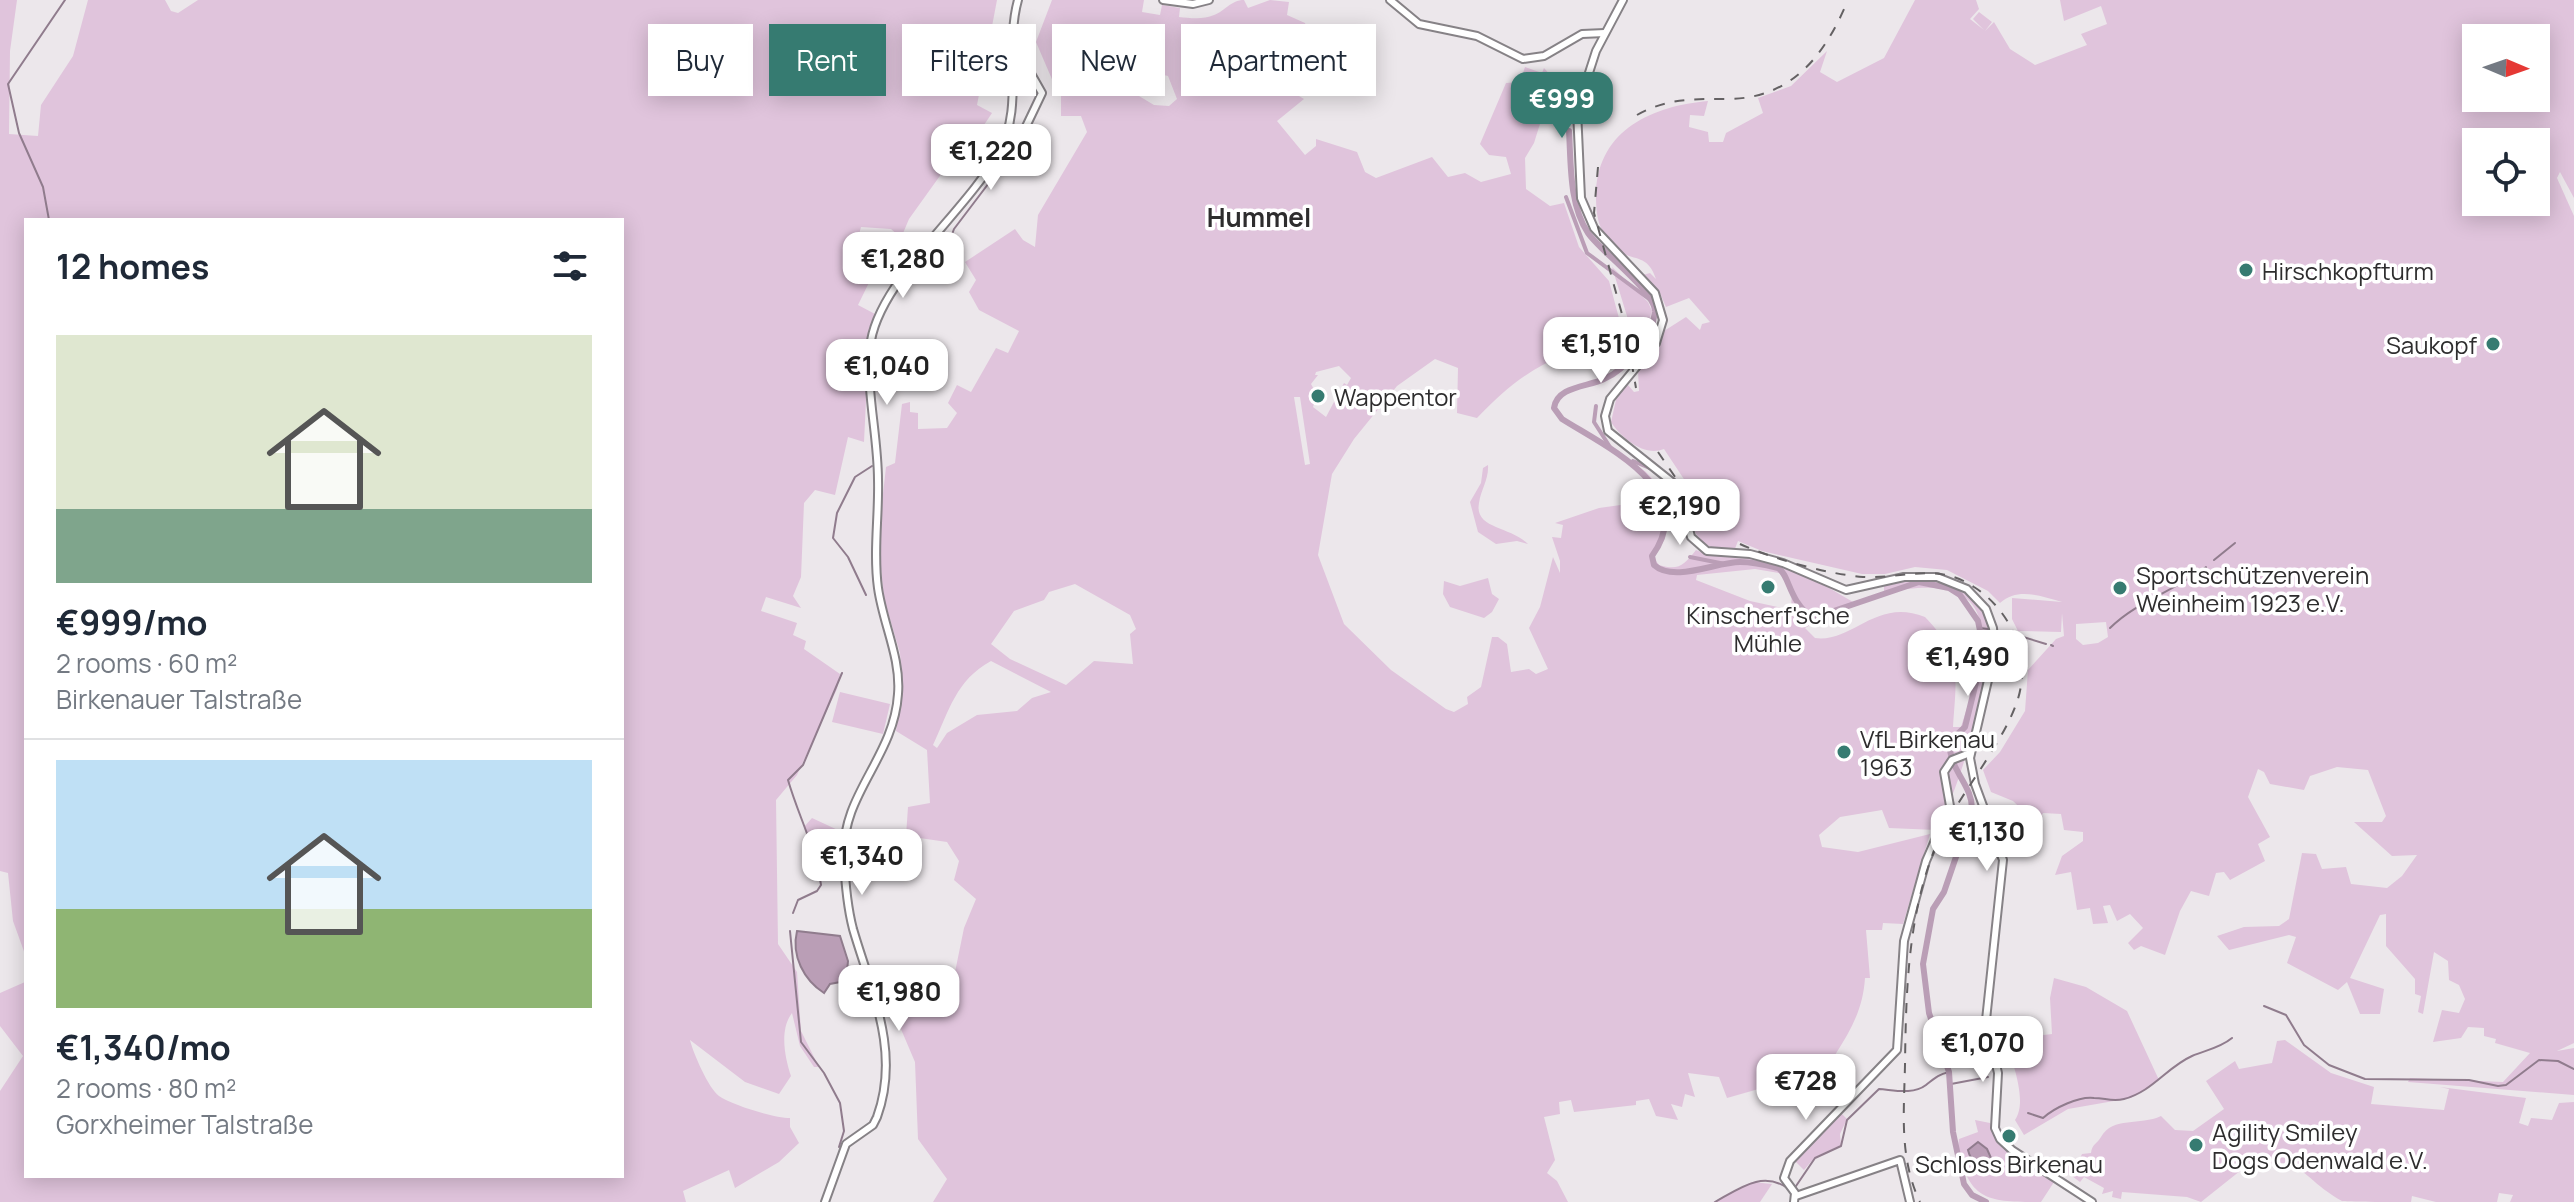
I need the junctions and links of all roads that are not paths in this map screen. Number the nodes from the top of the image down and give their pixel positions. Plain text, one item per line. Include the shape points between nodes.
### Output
1 (1018, 0) edge
2 (1163, 0) edge
3 (1209, 0) edge
4 (1390, 0) edge
5 (1623, 0) edge
6 (1015, 24) edge
7 (1590, 33) junction
8 (1604, 33) junction
9 (1598, 43) junction
10 (1036, 80) edge
11 (1012, 96) edge
12 (1008, 139) junction
13 (1964, 756) junction
14 (1794, 1194) edge
15 (825, 1202) edge
16 (1910, 1202) edge
17 (2092, 1202) edge

1 - 6 main road
2 - 3 main road
4 - 7 main road via 1419,24 1477,36 1523,59 1546,55
5 - 8 main road
7 - 8 main road
7 - 9 main road
8 - 9 main road
9 - 13 main road via 1577,110 1583,208 1594,228 1651,286 1663,313 1656,343 1607,407 1611,435 1672,482 1691,537 1707,551 1783,563 1846,590 1904,577 1937,577 1972,593 1993,628 1993,664
10 - 12 main road via 1041,97 1021,137
11 - 12 main road
12 - 15 main road via 974,190 893,288 873,329 869,364 878,481 875,557 898,697 885,749 851,808 844,842 850,913 885,1036 884,1089 873,1125 846,1144
13 - 14 main road via 1947,765 1949,810 1907,929 1895,1054 1799,1150 1784,1175
13 - 17 main road via 2003,860 1986,1020 1998,1073 1996,1131 2012,1150
14 - 16 main road via 1901,1161

